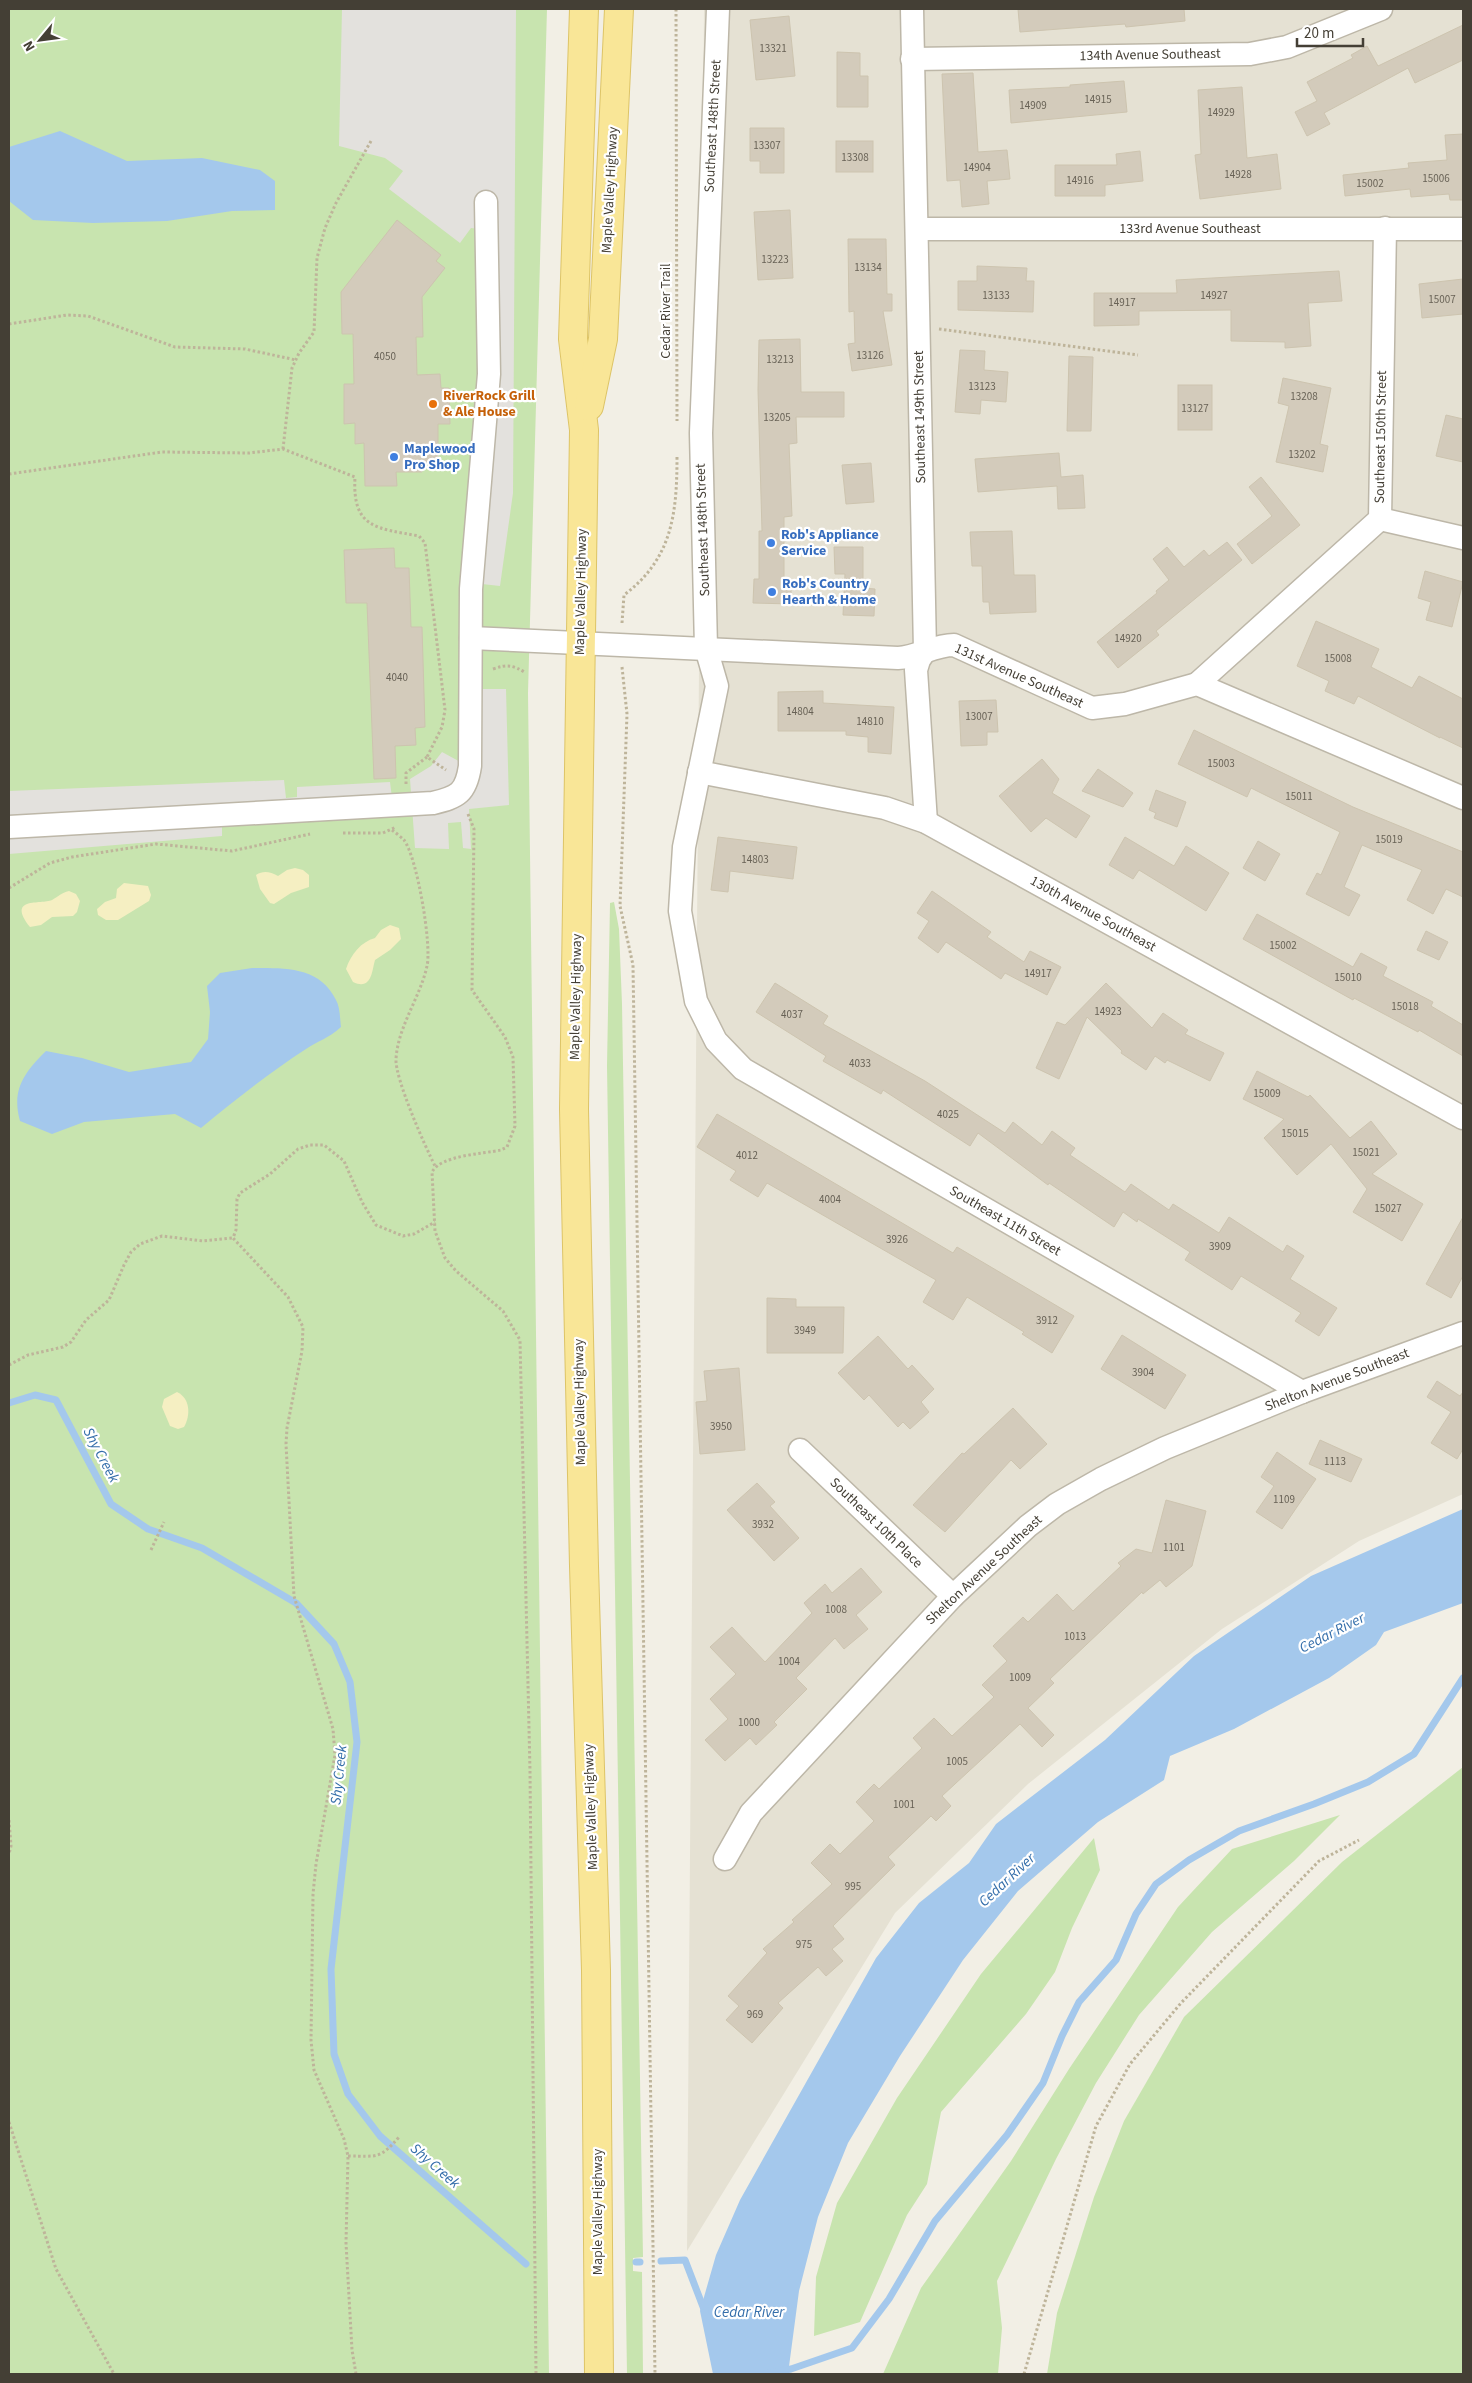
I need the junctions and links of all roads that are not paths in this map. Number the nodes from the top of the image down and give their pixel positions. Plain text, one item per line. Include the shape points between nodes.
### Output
1 (584, 9) edge
2 (619, 9) edge
3 (718, 9) edge
4 (912, 9) edge
5 (1380, 9) edge
6 (912, 59) junction
7 (486, 202) dead end
8 (1386, 228) junction
9 (917, 229) junction
10 (1463, 229) edge
11 (584, 430) junction
12 (1380, 520) junction
13 (1463, 538) edge
14 (471, 638) junction
15 (580, 643) junction
16 (706, 648) junction
17 (925, 651) junction
18 (1197, 684) junction
19 (699, 772) junction
20 (1463, 798) edge
21 (926, 822) junction
22 (9, 827) edge
23 (716, 1041) joint
24 (1463, 1118) edge
25 (1463, 1333) edge
26 (1302, 1392) junction
27 (800, 1450) dead end
28 (953, 1596) junction
29 (725, 1859) dead end
30 (599, 2374) edge

1 - 11 main road, Maple Valley Highway via 573,339
2 - 11 main road, Maple Valley Highway via 603,339
3 - 16 street, Southeast 148th Street via 701,433
4 - 6 street, Southeast 149th Street
5 - 6 street, 134th Avenue Southeast via 1287,47 1250,54
6 - 9 street, Southeast 149th Street
7 - 14 street via 489,374 471,589
8 - 9 street, 133rd Avenue Southeast
8 - 10 street, 133rd Avenue Southeast
8 - 12 street, Southeast 150th Street
9 - 17 street, Southeast 149th Street
11 - 15 main road, Maple Valley Highway
12 - 13 street
12 - 18 street, Southeast 150th Street
14 - 15 street, 131st Avenue Southeast
14 - 22 street via 470,766 467,784 459,794 433,803
15 - 16 street, 131st Avenue Southeast
15 - 30 main road, Maple Valley Highway via 574,1109 596,1970
16 - 17 street, 131st Avenue Southeast via 898,658
16 - 19 street, Southeast 148th Street via 717,686
17 - 18 street, 131st Avenue Southeast via 941,645 954,645 1092,708 1125,704
17 - 21 street, Southeast 149th Street via 916,670
18 - 20 street
19 - 21 street, 130th Avenue Southeast via 885,808
19 - 23 street, Southeast 148th Street via 684,847 680,911 696,1001
21 - 24 street, 130th Avenue Southeast
23 - 26 street, Southeast 11th Street via 743,1069
25 - 26 street, Shelton Avenue Southeast
26 - 28 street, Shelton Avenue Southeast via 1101,1478 1028,1526
27 - 28 street, Southeast 10th Place
28 - 29 street, Shelton Avenue Southeast via 751,1812

